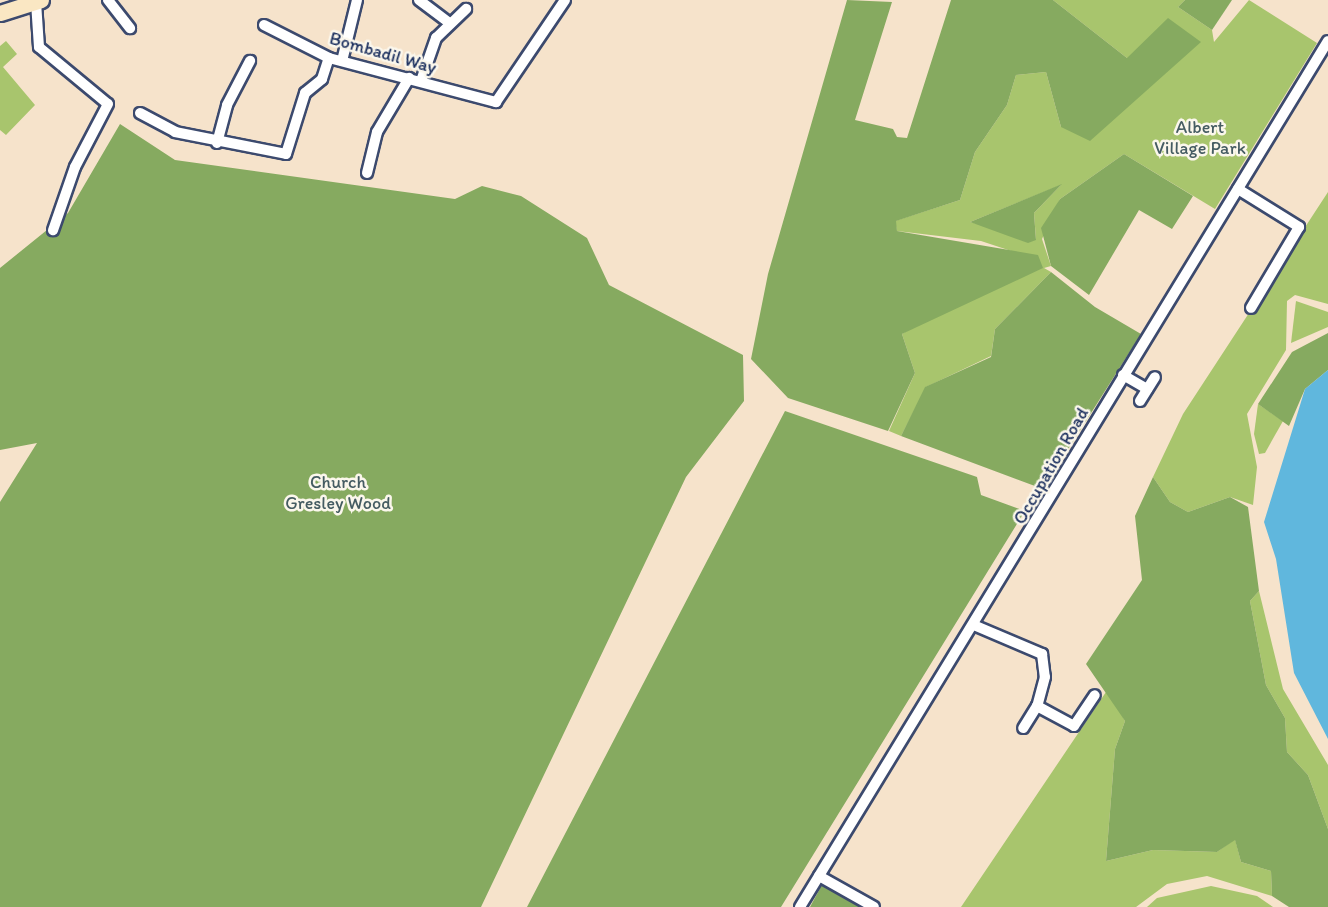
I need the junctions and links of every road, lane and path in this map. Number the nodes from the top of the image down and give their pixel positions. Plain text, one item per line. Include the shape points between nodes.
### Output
1 (108, 0) edge
2 (357, 0) edge
3 (419, 0) edge
4 (39, 1) edge
5 (562, 1) edge
6 (466, 9) dead end
7 (0, 13) edge
8 (449, 23) junction
9 (264, 25) dead end
10 (130, 28) dead end
11 (1328, 41) edge
12 (329, 57) junction
13 (250, 61) dead end
14 (342, 61) junction
15 (409, 78) junction
16 (421, 81) junction
17 (140, 113) dead end
18 (217, 143) junction
19 (367, 172) dead end
20 (1238, 189) junction
21 (1306, 217) dead end
22 (1299, 227) junction
23 (53, 230) dead end
24 (1251, 308) dead end
25 (1123, 375) junction
26 (1155, 377) dead end
27 (1147, 389) junction
28 (1140, 401) dead end
29 (976, 626) junction
30 (1095, 695) dead end
31 (1037, 706) junction
32 (1023, 728) dead end
33 (819, 876) junction
34 (800, 907) edge
35 (874, 907) edge

1 - 10 street
2 - 14 street
3 - 8 street
4 - 7 street
4 - 23 street via 39,47 108,104 75,167
5 - 16 street, Bombadil Way via 496,102
6 - 8 street
8 - 16 street via 436,38
9 - 12 street, Bombadil Way
11 - 20 street, Occupation Road
12 - 14 street, Bombadil Way
12 - 18 street via 322,79 305,93 286,154
13 - 18 street via 227,105
14 - 15 street, Bombadil Way
15 - 16 street, Bombadil Way
15 - 19 street via 377,132
17 - 18 street via 175,132
20 - 22 street
20 - 25 street, Occupation Road
21 - 22 street
22 - 24 street
25 - 27 street
25 - 29 street, Occupation Road
26 - 27 street
27 - 28 street
29 - 31 street via 1042,654 1045,677
29 - 33 street, Occupation Road
30 - 31 street via 1074,726
31 - 32 street
33 - 34 street, Occupation Road
33 - 35 street

